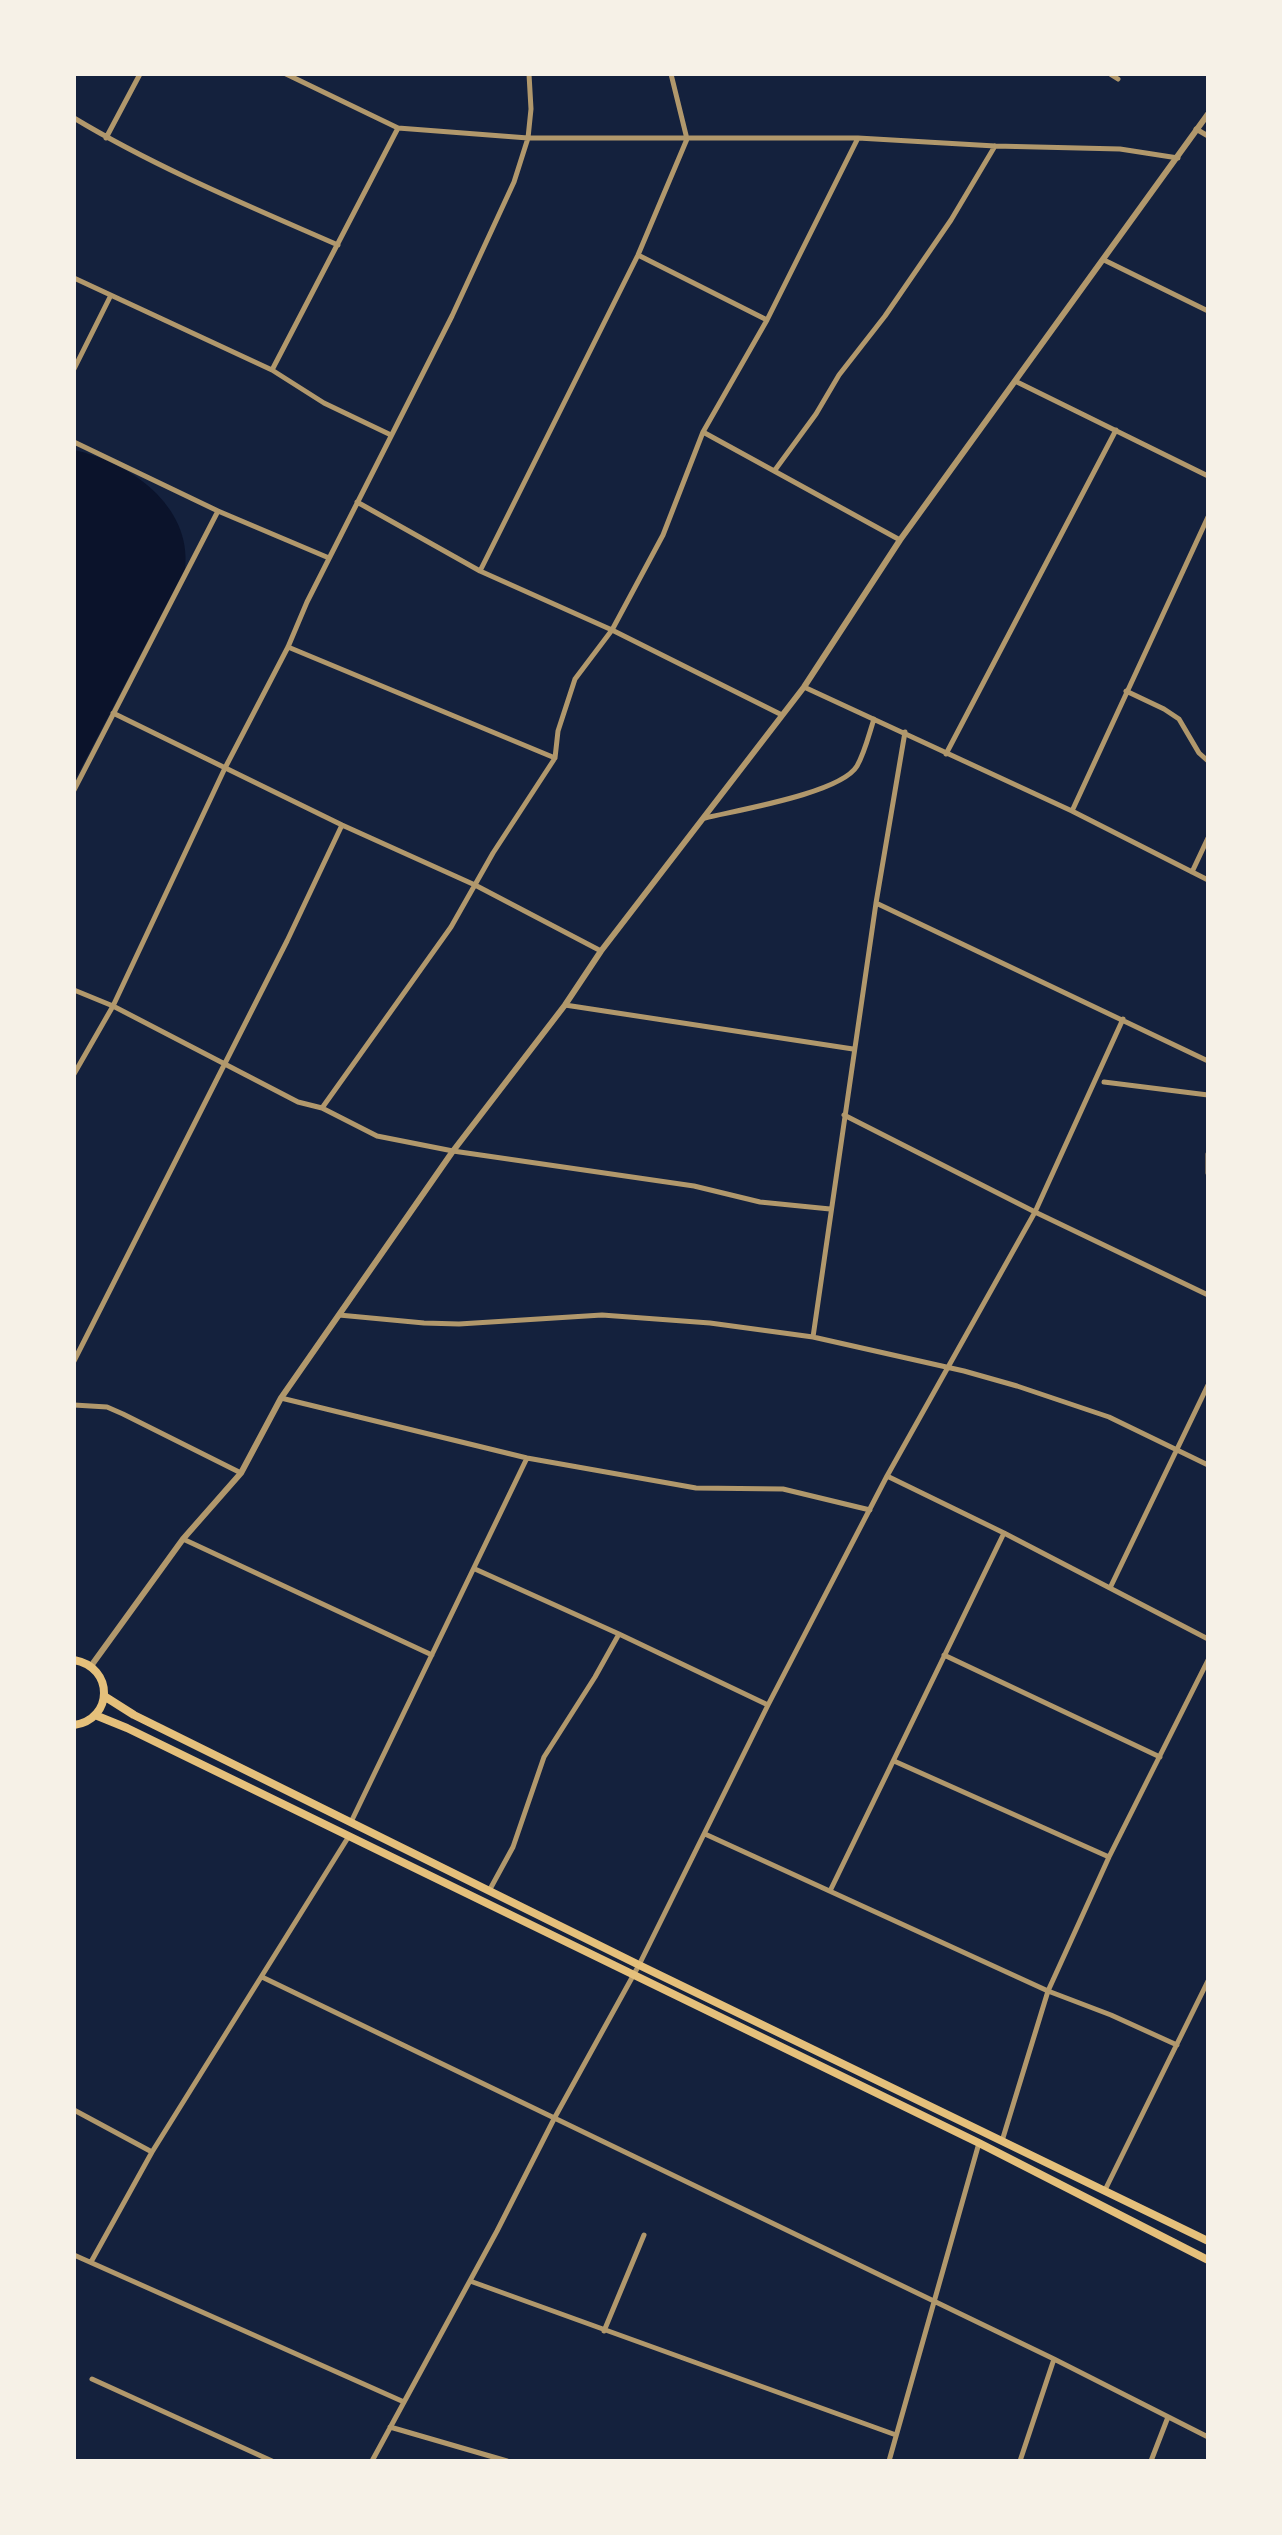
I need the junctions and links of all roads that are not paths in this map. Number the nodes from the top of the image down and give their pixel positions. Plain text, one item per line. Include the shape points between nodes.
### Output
1 (140, 74) edge
2 (286, 74) edge
3 (529, 74) edge
4 (671, 74) edge
5 (1110, 74) edge
6 (1118, 79) dead end
7 (1208, 114) edge
8 (74, 118) edge
9 (398, 128) junction
10 (1196, 129) junction
11 (1208, 136) edge
12 (106, 138) junction
13 (528, 138) junction
14 (858, 138) junction
15 (687, 139) junction
16 (995, 146) junction
17 (1178, 158) junction
18 (338, 245) junction
19 (638, 255) junction
20 (1104, 260) junction
21 (74, 278) edge
22 (110, 297) junction
23 (1208, 311) edge
24 (767, 320) junction
25 (74, 369) edge
26 (272, 370) junction
27 (1015, 381) junction
28 (1116, 430) junction
29 (703, 432) junction
30 (391, 435) junction
31 (74, 442) edge
32 (775, 470) junction
33 (1208, 476) edge
34 (357, 502) junction
35 (218, 511) junction
36 (1208, 517) edge
37 (900, 540) junction
38 (329, 558) junction
39 (480, 571) junction
40 (612, 630) junction
41 (288, 647) junction
42 (804, 687) junction
43 (1126, 691) junction
44 (113, 713) junction
45 (783, 716) junction
46 (874, 719) junction
47 (905, 732) junction
48 (946, 754) junction
49 (555, 758) junction
50 (1208, 761) edge
51 (225, 768) junction
52 (74, 790) edge
53 (1072, 811) junction
54 (705, 818) junction
55 (342, 825) junction
56 (1208, 838) edge
57 (1192, 872) junction
58 (1208, 880) edge
59 (475, 885) junction
60 (876, 903) junction
61 (601, 951) junction
62 (74, 990) edge
63 (565, 1005) junction
64 (113, 1006) junction
65 (1123, 1019) junction
66 (853, 1049) junction
67 (1208, 1061) edge
68 (225, 1063) junction
69 (74, 1074) edge
70 (1104, 1082) dead end
71 (1208, 1095) edge
72 (322, 1108) junction
73 (844, 1115) junction
74 (453, 1151) junction
75 (1208, 1154) edge
76 (1208, 1173) edge
77 (830, 1209) junction
78 (1035, 1212) junction
79 (1208, 1295) edge
80 (339, 1315) junction
81 (813, 1337) junction
82 (74, 1361) edge
83 (947, 1367) junction
84 (1208, 1385) edge
85 (1208, 1393) edge
86 (281, 1398) junction
87 (74, 1405) edge
88 (1178, 1451) junction
89 (527, 1458) junction
90 (1208, 1465) edge
91 (241, 1473) junction
92 (887, 1476) junction
93 (870, 1510) junction
94 (1004, 1533) junction
95 (183, 1539) junction
96 (475, 1569) junction
97 (1110, 1588) junction
98 (619, 1634) junction
99 (1208, 1639) edge
100 (432, 1655) junction
101 (944, 1655) junction
102 (74, 1660) edge
103 (1208, 1660) edge
104 (91, 1666) junction
105 (104, 1696) junction
106 (768, 1705) junction
107 (95, 1715) junction
108 (74, 1725) edge
109 (1160, 1757) junction
110 (894, 1761) junction
111 (351, 1822) junction
112 (705, 1834) junction
113 (349, 1836) junction
114 (1109, 1857) junction
115 (489, 1891) junction
116 (830, 1891) junction
117 (639, 1965) junction
118 (634, 1975) junction
119 (262, 1977) junction
120 (1208, 1981) edge
121 (1048, 1991) junction
122 (1177, 2045) junction
123 (74, 2110) edge
124 (555, 2117) junction
125 (1002, 2141) junction
126 (979, 2143) junction
127 (152, 2152) junction
128 (1104, 2191) junction
129 (644, 2235) dead end
130 (1208, 2241) edge
131 (74, 2255) edge
132 (1208, 2260) edge
133 (91, 2262) junction
134 (470, 2281) junction
135 (934, 2301) junction
136 (604, 2331) junction
137 (1054, 2359) junction
138 (92, 2379) dead end
139 (404, 2402) junction
140 (1168, 2417) junction
141 (390, 2427) junction
142 (896, 2435) junction
143 (1208, 2437) edge
144 (272, 2461) edge
145 (372, 2461) edge
146 (507, 2461) edge
147 (889, 2461) edge
148 (1020, 2461) edge
149 (1151, 2461) edge

1 - 12 street
2 - 9 street
3 - 13 street
4 - 15 street
5 - 6 street
7 - 10 street
8 - 12 street
9 - 13 street
9 - 18 street
10 - 11 street
10 - 17 street
12 - 18 street
13 - 15 street
13 - 30 street via 514,182
14 - 15 street
14 - 16 street
14 - 24 street
15 - 19 street
16 - 17 street via 1120,149
16 - 32 street via 951,220
17 - 20 street
18 - 26 street
19 - 24 street
19 - 39 street
20 - 23 street
20 - 27 street
21 - 22 street
22 - 25 street
22 - 26 street
24 - 29 street
26 - 30 street via 324,403
27 - 28 street
27 - 37 street
28 - 33 street
28 - 48 street
29 - 32 street
29 - 40 street via 663,535
30 - 34 street
31 - 35 street
32 - 37 street
34 - 38 street
34 - 39 street
35 - 38 street
35 - 44 street
36 - 43 street
37 - 42 street
38 - 41 street
39 - 40 street
40 - 45 street
40 - 49 street via 575,679
41 - 49 street
41 - 51 street
42 - 45 street
42 - 46 street
43 - 50 street via 1179,719
43 - 53 street
44 - 51 street
44 - 52 street
45 - 54 street
46 - 47 street
46 - 54 street via 857,767 844,779 789,799
47 - 48 street
47 - 60 street
48 - 53 street
49 - 59 street
51 - 55 street
51 - 64 street
53 - 57 street
54 - 61 street
55 - 59 street
55 - 68 street
56 - 57 street
57 - 58 street
59 - 61 street
59 - 72 street
60 - 65 street
60 - 66 street
61 - 63 street
62 - 64 street
63 - 66 street
63 - 74 street
64 - 68 street
64 - 69 street
65 - 67 street
65 - 78 street
66 - 73 street
68 - 72 street via 298,1102
68 - 82 street
70 - 71 street
72 - 74 street via 377,1136
73 - 77 street
73 - 78 street
74 - 77 street
74 - 80 street
75 - 76 street
77 - 81 street
78 - 79 street
78 - 83 street
80 - 81 street via 459,1324 602,1315
80 - 86 street
81 - 83 street
83 - 88 street via 1109,1417
83 - 92 street
84 - 88 street
85 - 88 street
86 - 89 street
86 - 91 street
87 - 91 street via 107,1407
88 - 90 street
88 - 97 street
89 - 93 street via 696,1488 783,1489
89 - 96 street
91 - 95 street
92 - 93 street
92 - 94 street
93 - 106 street
94 - 97 street
94 - 101 street
95 - 100 street
95 - 104 street
96 - 98 street
96 - 100 street
97 - 99 street
98 - 106 street
98 - 115 street via 544,1757 523,1824
100 - 111 street
101 - 109 street
101 - 110 street
102 - 104 highway
103 - 109 street
104 - 105 highway via 104,1684
105 - 107 highway
105 - 111 highway
106 - 112 street
107 - 108 highway
107 - 113 highway
109 - 114 street
110 - 114 street
110 - 116 street
111 - 115 highway
112 - 116 street
112 - 117 street
113 - 118 highway
113 - 119 street
114 - 121 street
115 - 117 highway
116 - 121 street
117 - 118 street
117 - 125 highway
118 - 124 street
118 - 126 highway
119 - 124 street
119 - 127 street
120 - 122 street
121 - 122 street
121 - 125 street
122 - 128 street
123 - 127 street
124 - 134 street
124 - 135 street
125 - 128 highway
126 - 132 highway
126 - 135 street
127 - 133 street
128 - 130 highway
129 - 136 street
131 - 133 street
133 - 139 street
134 - 136 street
134 - 139 street
135 - 137 street
135 - 142 street
136 - 142 street
137 - 140 street
137 - 148 street
138 - 144 street
139 - 141 street
140 - 143 street
140 - 149 street
141 - 145 street
141 - 146 street
142 - 147 street

